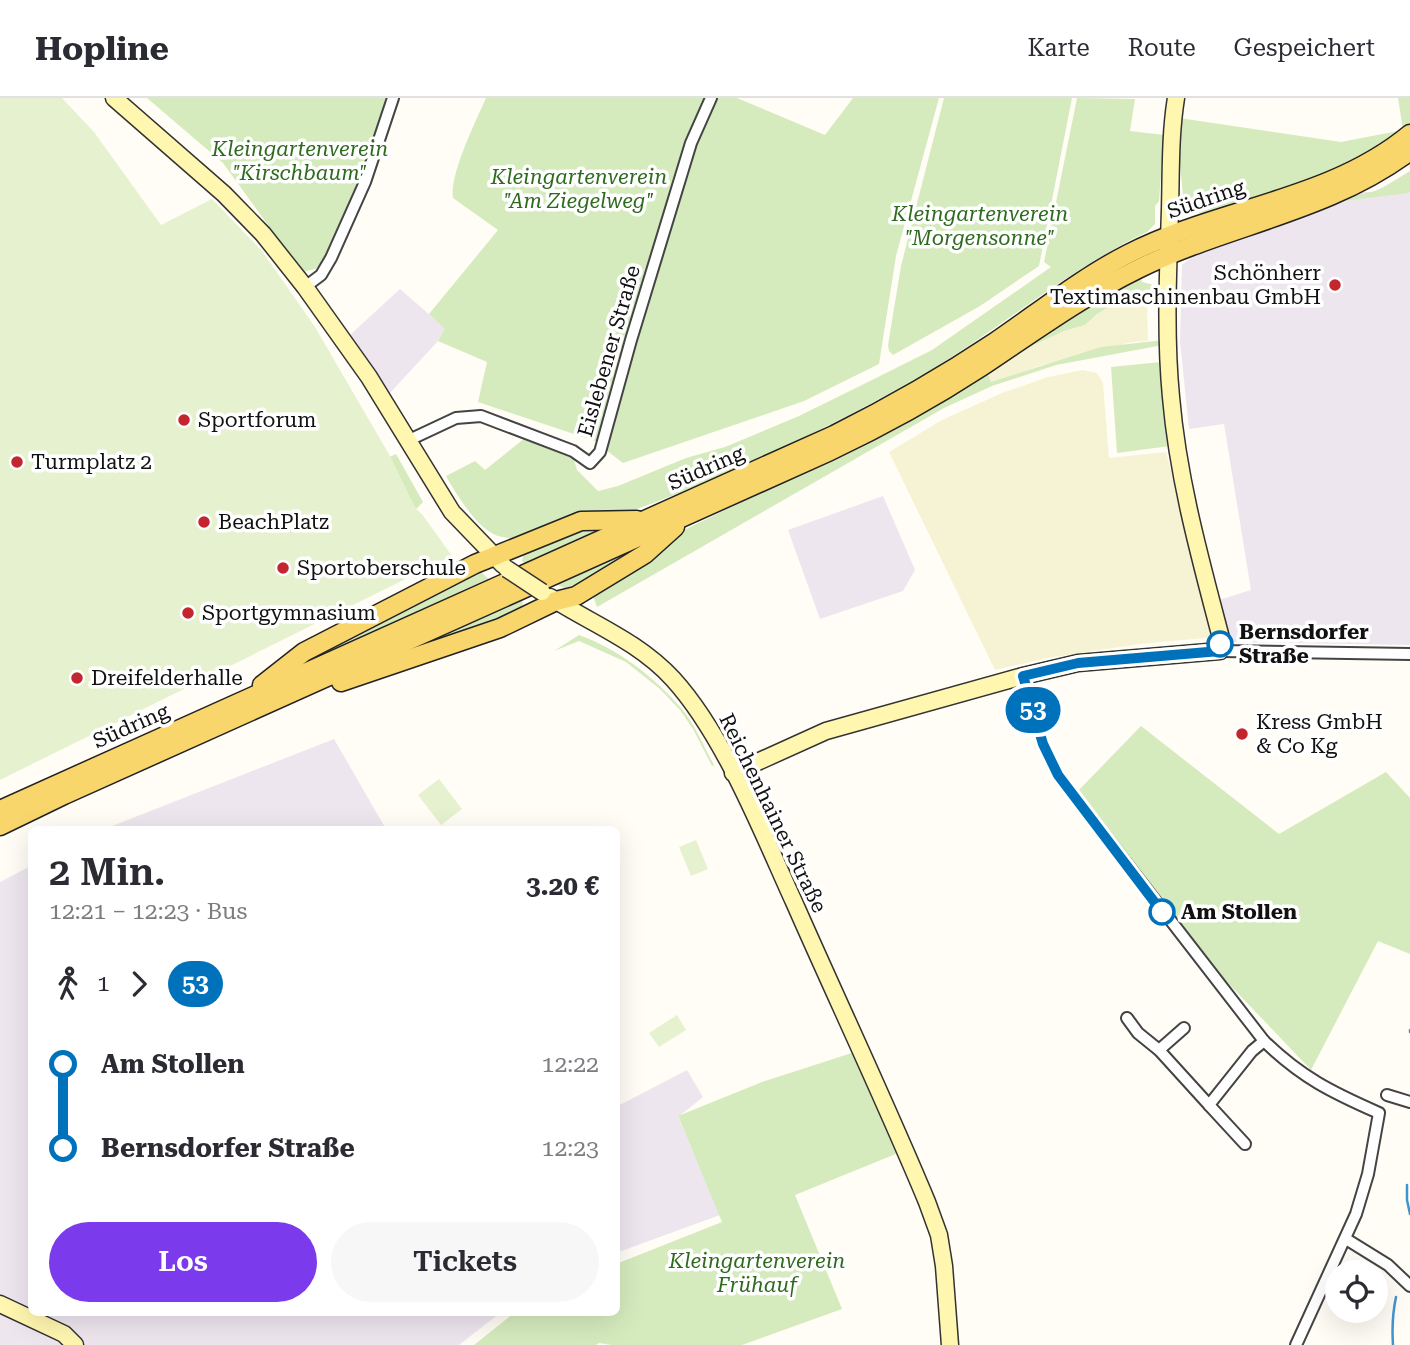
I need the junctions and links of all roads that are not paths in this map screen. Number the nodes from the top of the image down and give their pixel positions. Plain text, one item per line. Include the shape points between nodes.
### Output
1 (114, 98) edge
2 (393, 98) edge
3 (711, 98) edge
4 (1176, 98) edge
5 (1410, 134) edge
6 (1410, 151) edge
7 (1169, 235) junction
8 (1169, 255) junction
9 (305, 287) junction
10 (407, 441) junction
11 (692, 514) junction
12 (649, 519) junction
13 (501, 563) junction
14 (549, 597) junction
15 (1220, 651) junction
16 (1410, 654) edge
17 (1023, 676) junction
18 (291, 695) junction
19 (243, 701) junction
20 (733, 773) junction
21 (0, 810) edge
22 (0, 826) edge
23 (1127, 1018) dead end
24 (1184, 1028) dead end
25 (1264, 1041) junction
26 (1159, 1050) junction
27 (1387, 1095) dead end
28 (1410, 1102) edge
29 (1209, 1105) junction
30 (1245, 1144) dead end
31 (1346, 1240) junction
32 (1410, 1286) edge
33 (0, 1304) edge
34 (75, 1345) edge
35 (950, 1345) edge
36 (1296, 1345) edge

1 - 9 main road, Reichenhainer Straße via 247,216
2 - 9 street via 365,182 331,258 321,275
3 - 10 street, Eislebener Straße via 687,156 600,452 590,463 573,451 481,416 456,418
4 - 7 main road
5 - 7 main road, Südring via 1332,181
6 - 8 main road, Südring via 1333,195
7 - 8 main road
7 - 12 main road, Südring via 1097,271 975,355 870,417
8 - 11 main road, Südring via 1115,281 905,413
8 - 15 main road via 1171,397 1188,506 1221,638
9 - 10 main road, Reichenhainer Straße via 369,377
10 - 13 main road, Reichenhainer Straße via 452,512
11 - 14 main road via 645,554 576,596
11 - 18 main road, Südring
12 - 13 main road via 581,521
12 - 19 main road, Südring
13 - 14 main road, Reichenhainer Straße, bridge
13 - 19 main road via 475,564 304,652
14 - 18 main road via 500,628
14 - 20 main road, Reichenhainer Straße via 631,643 671,677 697,709
15 - 16 street
15 - 17 main road via 1078,663
17 - 20 main road via 826,731
17 - 25 street via 1043,744 1058,775
18 - 22 main road, Südring
19 - 21 main road, Südring
20 - 35 main road, Reichenhainer Straße via 927,1202 944,1266
23 - 26 street
24 - 26 street
25 - 29 street
25 - 31 street via 1309,1079 1379,1112 1368,1174
26 - 29 street
27 - 28 street
29 - 30 street
31 - 32 street via 1388,1265
31 - 36 street
33 - 34 main road via 64,1334

